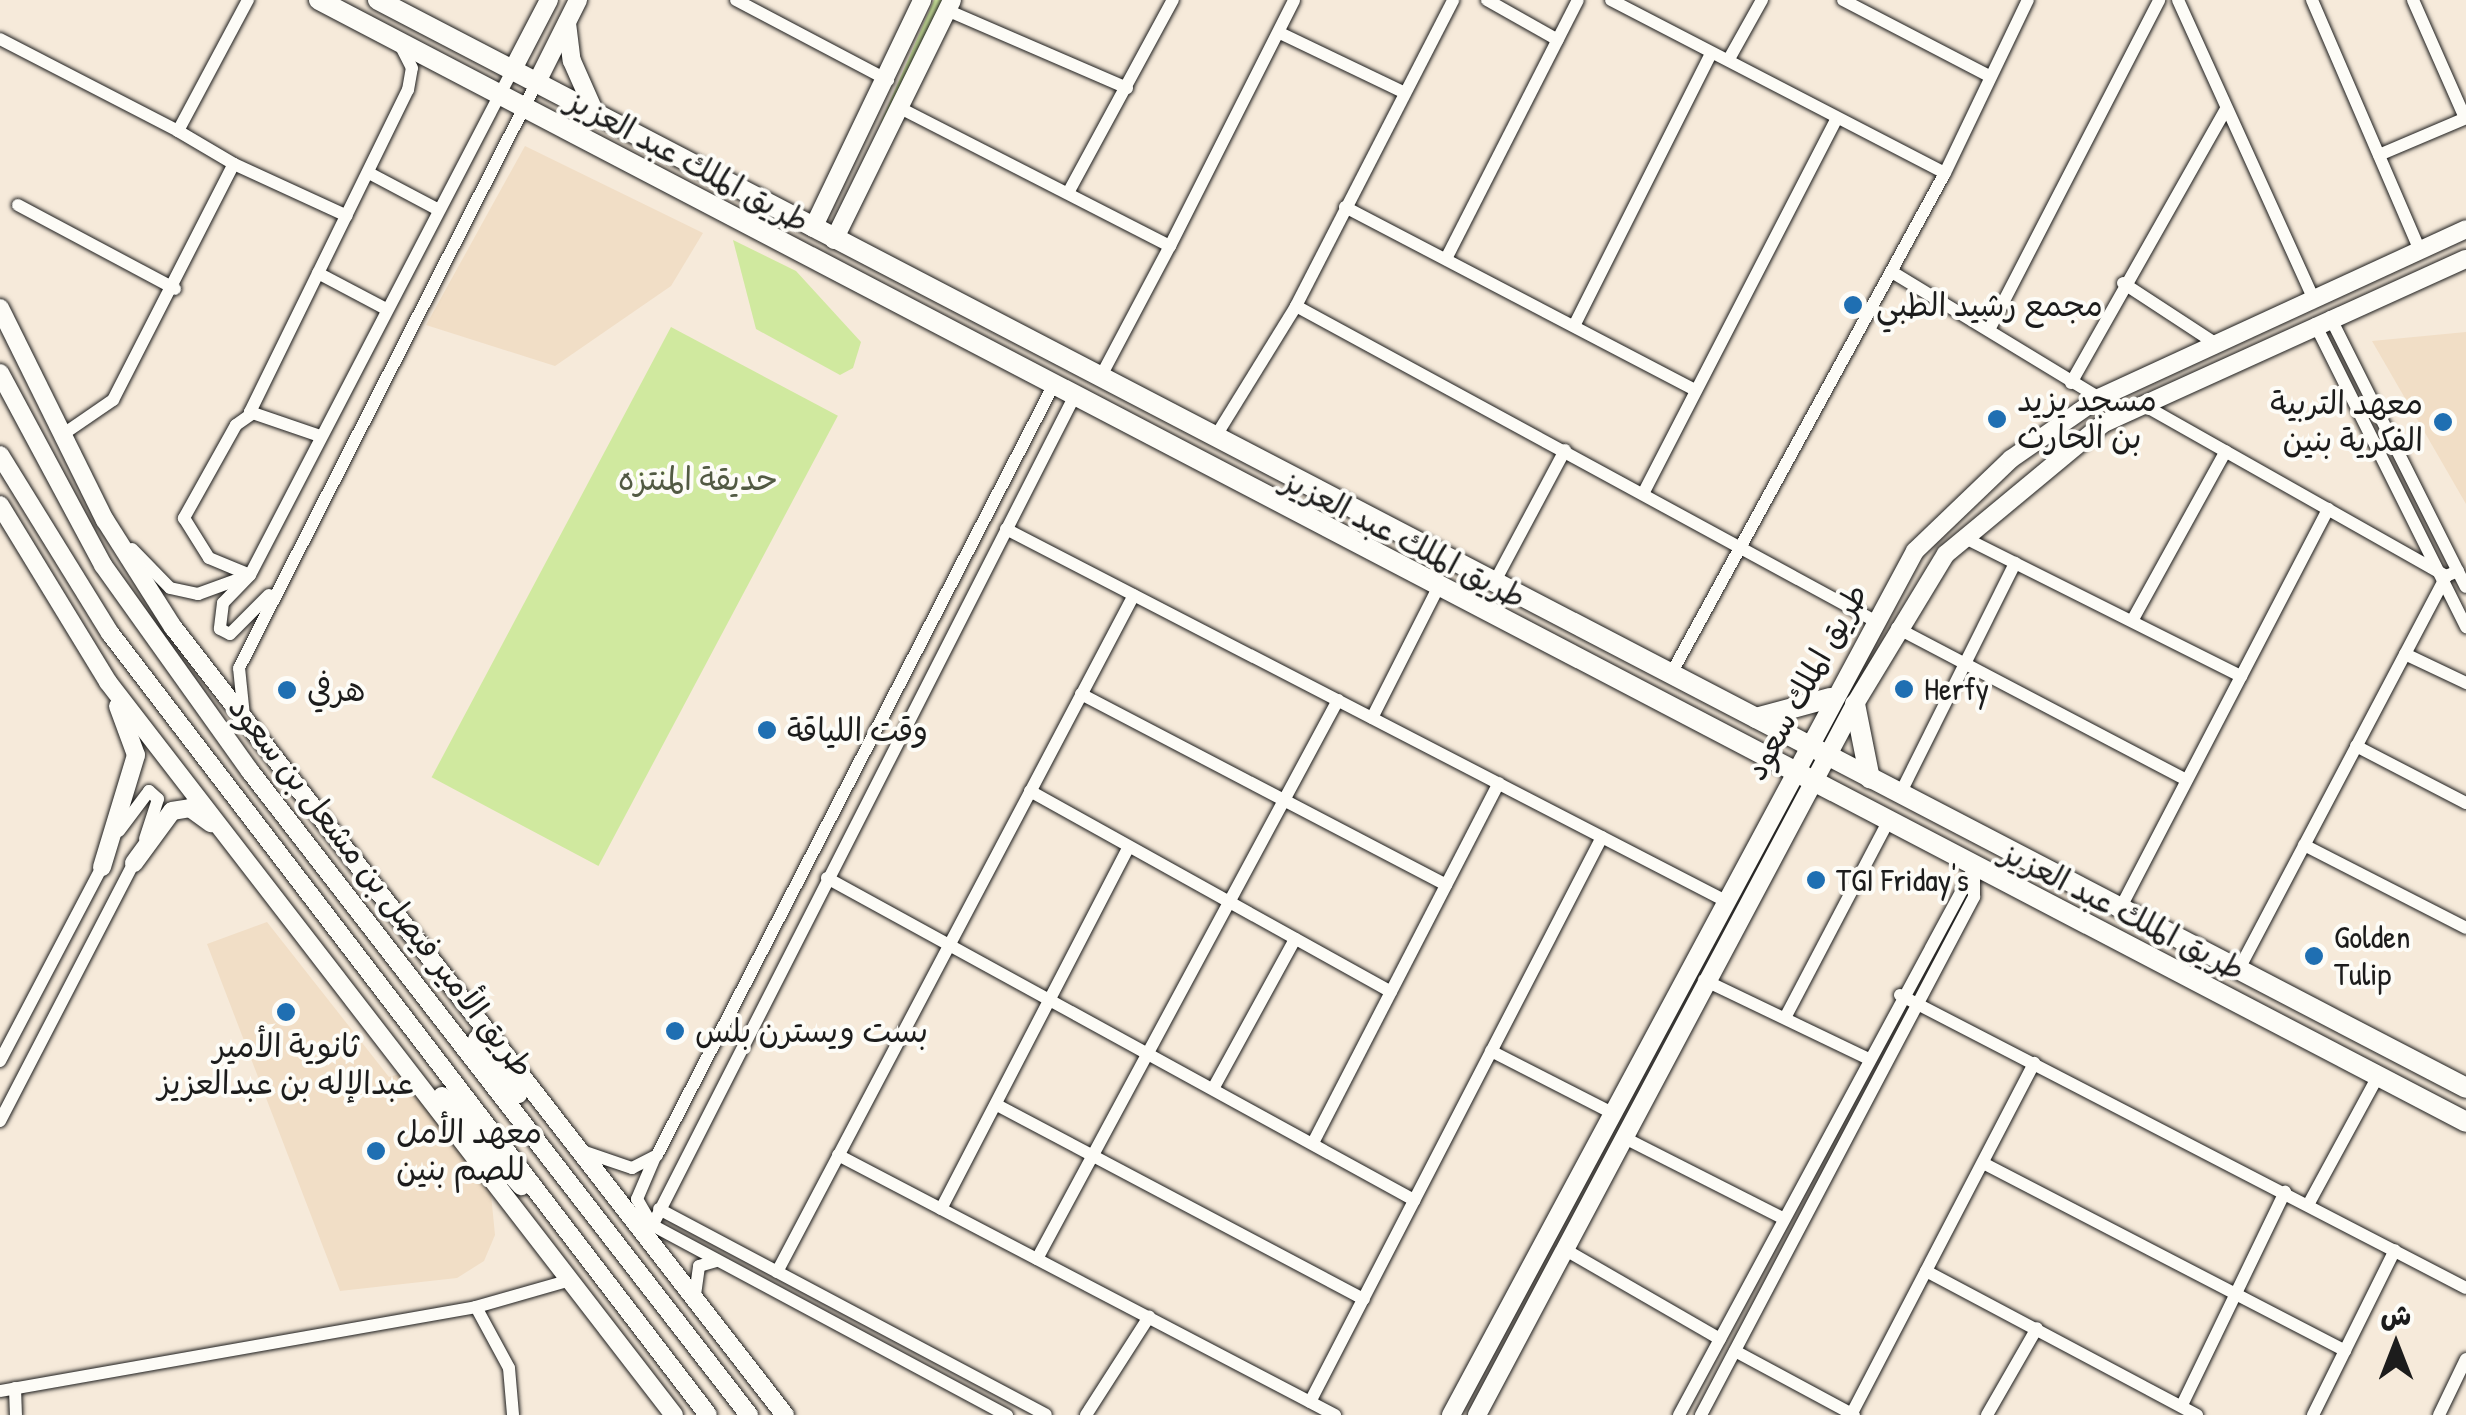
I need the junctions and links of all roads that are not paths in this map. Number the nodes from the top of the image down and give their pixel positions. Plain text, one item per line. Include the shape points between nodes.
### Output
1 (248, 0) edge
2 (319, 0) edge
3 (578, 0) edge
4 (736, 0) edge
5 (922, 0) edge
6 (1173, 0) edge
7 (1294, 0) edge
8 (1453, 0) edge
9 (1487, 0) edge
10 (1578, 0) edge
11 (1611, 0) edge
12 (1762, 0) edge
13 (1843, 0) edge
14 (2028, 0) edge
15 (2158, 0) edge
16 (2178, 0) edge
17 (2312, 0) edge
18 (2413, 0) edge
19 (388, 2) edge
20 (545, 5) edge
21 (951, 6) edge
22 (567, 22) junction
23 (1282, 34) junction
24 (0, 39) edge
25 (1558, 40) junction
26 (399, 41) junction
27 (1710, 58) junction
28 (1729, 59) junction
29 (512, 70) junction
30 (1989, 76) junction
31 (889, 81) junction
32 (537, 82) junction
33 (1127, 88) junction
34 (1401, 90) junction
35 (496, 92) junction
36 (524, 108) junction
37 (902, 109) junction
38 (2225, 112) junction
39 (595, 113) junction
40 (2466, 118) edge
41 (1836, 120) junction
42 (178, 131) junction
43 (2379, 155) junction
44 (234, 164) junction
45 (369, 173) junction
46 (1944, 173) junction
47 (1068, 193) junction
48 (18, 205) dead end
49 (1345, 207) junction
50 (436, 208) junction
51 (347, 216) junction
52 (813, 228) junction
53 (2466, 229) edge
54 (834, 240) junction
55 (1170, 246) junction
56 (2418, 248) junction
57 (1446, 257) junction
58 (2466, 259) edge
59 (1892, 272) junction
60 (318, 273) junction
61 (2123, 283) junction
62 (175, 289) junction
63 (2312, 295) junction
64 (1296, 306) junction
65 (0, 308) edge
66 (384, 308) junction
67 (2323, 320) junction
68 (1575, 324) junction
69 (1992, 326) junction
70 (2214, 342) junction
71 (0, 373) edge
72 (1100, 378) junction
73 (2071, 384) junction
74 (1051, 390) junction
75 (1695, 390) junction
76 (2099, 398) junction
77 (1072, 401) junction
78 (2140, 403) junction
79 (253, 413) junction
80 (62, 435) junction
81 (317, 435) junction
82 (1214, 439) junction
83 (1565, 450) junction
84 (2226, 451) junction
85 (0, 455) edge
86 (1645, 490) junction
87 (0, 506) edge
88 (2328, 508) junction
89 (105, 520) junction
90 (1006, 528) junction
91 (1965, 538) junction
92 (1746, 544) junction
93 (2015, 562) junction
94 (2452, 573) junction
95 (250, 576) junction
96 (280, 584) junction
97 (1492, 586) junction
98 (2466, 588) edge
99 (1437, 590) junction
100 (1134, 595) junction
101 (1873, 620) junction
102 (2132, 621) junction
103 (2466, 627) edge
104 (1897, 628) junction
105 (2405, 654) junction
106 (1964, 664) junction
107 (1671, 674) junction
108 (2241, 676) junction
109 (108, 682) junction
110 (2466, 683) edge
111 (1081, 694) junction
112 (1830, 698) junction
113 (1338, 700) junction
114 (1855, 704) junction
115 (1372, 718) junction
116 (1753, 718) junction
117 (246, 724) junction
118 (1805, 745) junction
119 (2356, 746) junction
120 (1828, 758) junction
121 (1789, 773) junction
122 (1870, 778) junction
123 (2187, 780) junction
124 (1499, 783) junction
125 (1814, 785) junction
126 (1030, 792) junction
127 (1901, 792) junction
128 (1286, 802) junction
129 (2466, 803) edge
130 (1888, 822) junction
131 (228, 835) junction
132 (330, 836) junction
133 (1602, 837) junction
134 (2304, 845) junction
135 (1129, 846) junction
136 (134, 863) junction
137 (102, 868) junction
138 (1974, 868) junction
139 (827, 878) junction
140 (1446, 886) junction
141 (1722, 898) junction
142 (1232, 904) junction
143 (2121, 907) junction
144 (2466, 928) edge
145 (1295, 939) junction
146 (952, 940) junction
147 (2239, 969) junction
148 (1704, 980) junction
149 (1391, 992) junction
150 (1900, 995) junction
151 (1053, 997) junction
152 (1917, 1002) junction
153 (1786, 1018) junction
154 (389, 1042) junction
155 (1151, 1052) junction
156 (1492, 1052) junction
157 (1867, 1058) junction
158 (0, 1061) edge
159 (2034, 1063) junction
160 (2378, 1076) junction
161 (1214, 1087) junction
162 (2466, 1088) edge
163 (996, 1104) junction
164 (1608, 1111) junction
165 (0, 1121) edge
166 (2466, 1122) edge
167 (1623, 1137) junction
168 (1313, 1143) junction
169 (581, 1150) junction
170 (1094, 1152) junction
171 (657, 1155) junction
172 (838, 1155) junction
173 (1983, 1162) junction
174 (2285, 1192) junction
175 (1414, 1200) junction
176 (2308, 1205) junction
177 (942, 1209) junction
178 (658, 1210) junction
179 (1781, 1217) junction
180 (650, 1229) junction
181 (616, 1240) junction
182 (1564, 1249) junction
183 (2395, 1250) junction
184 (1037, 1259) junction
185 (716, 1261) junction
186 (594, 1264) junction
187 (1926, 1271) junction
188 (776, 1272) junction
189 (568, 1280) junction
190 (2466, 1288) edge
191 (694, 1294) junction
192 (1364, 1299) junction
193 (2235, 1299) junction
194 (476, 1307) junction
195 (1148, 1318) junction
196 (2037, 1328) junction
197 (1720, 1339) junction
198 (1735, 1351) junction
199 (2345, 1352) junction
200 (2466, 1359) edge
201 (15, 1388) junction
202 (0, 1391) edge
203 (1310, 1402) junction
204 (2182, 1404) junction
205 (1480, 1414) edge
206 (16, 1415) edge
207 (513, 1415) edge
208 (674, 1415) edge
209 (708, 1415) edge
210 (749, 1415) edge
211 (785, 1415) edge
212 (1006, 1415) edge
213 (1046, 1415) edge
214 (1086, 1415) edge
215 (1334, 1415) edge
216 (1452, 1415) edge
217 (1679, 1415) edge
218 (1701, 1415) edge
219 (1853, 1415) edge
220 (1987, 1415) edge
221 (2198, 1415) edge
222 (2313, 1415) edge
223 (2439, 1415) edge

1 - 42 street
2 - 26 highway, طريق الملك عبد العزيز
3 - 22 main road
4 - 31 street
5 - 31 main road
6 - 33 street
7 - 23 street
8 - 34 street
9 - 25 street
10 - 25 street
11 - 27 street
12 - 28 street
13 - 30 street
14 - 30 street
15 - 69 street
16 - 38 street
17 - 43 street
18 - 40 street
19 - 29 highway, طريق الملك عبد العزيز
20 - 29 main road
21 - 33 street
21 - 37 main road
22 - 32 main road
22 - 39 main road via 572,61
23 - 34 street
23 - 55 street
24 - 42 street
25 - 57 street
26 - 35 highway, طريق الملك عبد العزيز
26 - 45 street via 412,68 408,90
27 - 28 street
27 - 68 street
28 - 41 street
29 - 32 highway, طريق الملك عبد العزيز
29 - 35 street
30 - 46 street
31 - 52 main road
32 - 36 street
32 - 39 highway, طريق الملك عبد العزيز
33 - 47 street
34 - 49 street
35 - 36 highway, طريق الملك عبد العزيز
35 - 50 street
36 - 74 highway, طريق الملك عبد العزيز
36 - 96 street
37 - 47 street
37 - 54 main road
38 - 61 street
38 - 63 street
39 - 52 highway, طريق الملك عبد العزيز
40 - 43 street
41 - 46 street
41 - 75 street
42 - 44 street
43 - 56 street
44 - 51 street
44 - 62 street
45 - 50 street
45 - 51 street
46 - 59 street
47 - 55 street
48 - 62 street
49 - 57 street
49 - 64 street
50 - 66 street
51 - 60 street
52 - 54 highway, طريق الملك عبد العزيز
53 - 56 main road, طريق الملك سعود
54 - 72 highway, طريق الملك عبد العزيز
55 - 72 street
56 - 63 main road, طريق الملك سعود
57 - 68 street
58 - 67 main road, طريق الملك سعود
59 - 69 street
59 - 92 street
60 - 66 street
60 - 79 street
61 - 70 street
61 - 73 street
62 - 80 street via 113,400
63 - 70 main road, طريق الملك سعود
64 - 82 street
64 - 83 street
65 - 80 main road
66 - 81 street
67 - 78 main road, طريق الملك سعود
67 - 94 street
68 - 75 street
69 - 73 street
70 - 76 main road, طريق الملك سعود
71 - 181 main road, طريق الأمير فيصل بن مشعل بن سعود via 148,629
72 - 82 highway, طريق الملك عبد العزيز
73 - 76 street
74 - 77 highway, طريق الملك عبد العزيز
74 - 171 street
75 - 86 street
76 - 101 main road, طريق الملك سعود via 1963,500 1915,551
77 - 90 street
77 - 99 highway, طريق الملك عبد العزيز
78 - 84 street
78 - 91 main road, طريق الملك سعود via 2048,464
79 - 81 street
79 - 95 street via 228,438 184,518 210,558
80 - 89 main road
81 - 95 street
82 - 97 highway, طريق الملك عبد العزيز
83 - 86 street
83 - 97 street
84 - 88 street
84 - 102 street
85 - 186 main road, طريق الأمير فيصل بن مشعل بن سعود via 110,633
86 - 92 street
87 - 109 main road
88 - 94 street
88 - 108 street
89 - 95 street via 170,588 198,594
89 - 117 main road
90 - 100 street
90 - 139 street
91 - 93 street
91 - 104 main road, طريق الملك سعود
92 - 101 street
92 - 107 street
93 - 102 street
93 - 106 street
94 - 98 street
94 - 103 street
94 - 105 street
95 - 96 street via 216,618 230,634
96 - 117 street via 240,668
97 - 107 highway, طريق الملك عبد العزيز
99 - 115 street
99 - 121 highway, طريق الملك عبد العزيز
100 - 111 street
100 - 113 street
101 - 112 main road, طريق الملك سعود
102 - 108 street
104 - 106 street
104 - 114 main road, طريق الملك سعود
105 - 110 street
105 - 119 street
106 - 123 street
106 - 127 street
107 - 116 highway, طريق الملك عبد العزيز
108 - 123 street
109 - 131 main road
109 - 137 main road via 136,756
111 - 126 street
111 - 128 street
112 - 116 highway
112 - 118 main road, طريق الملك سعود
113 - 115 street
113 - 128 street
114 - 120 main road, طريق الملك سعود
114 - 122 highway
115 - 124 street
116 - 118 highway, طريق الملك عبد العزيز
117 - 132 main road
118 - 120 highway, طريق الملك عبد العزيز
118 - 121 main road, طريق الملك سعود
119 - 129 street
119 - 134 street
120 - 122 highway, طريق الملك عبد العزيز
120 - 125 main road, طريق الملك سعود
121 - 125 highway, طريق الملك عبد العزيز
121 - 141 main road, طريق الملك سعود
122 - 127 highway, طريق الملك عبد العزيز
123 - 143 street
124 - 133 street
124 - 140 street
125 - 130 highway, طريق الملك عبد العزيز
125 - 148 main road, طريق الملك سعود
126 - 135 street
126 - 146 street
127 - 143 highway, طريق الملك عبد العزيز
128 - 140 street
128 - 142 street
130 - 138 highway, طريق الملك عبد العزيز
130 - 153 street
131 - 136 main road via 179,808
131 - 154 main road
132 - 169 main road
132 - 181 main road
133 - 141 street
133 - 156 street
134 - 144 street
134 - 147 street
135 - 142 street
135 - 151 street
136 - 137 street via 156,811 149,792 135,799
136 - 165 street
137 - 158 street
138 - 150 street
138 - 152 street via 1974,897
138 - 160 highway, طريق الملك عبد العزيز
139 - 146 street
139 - 178 street
140 - 149 street
141 - 164 main road, طريق الملك سعود
142 - 145 street
142 - 155 street
143 - 147 highway, طريق الملك عبد العزيز
145 - 149 street
145 - 161 street
146 - 151 street
146 - 172 street
147 - 162 highway, طريق الملك عبد العزيز
148 - 153 street
148 - 167 main road, طريق الملك سعود
149 - 168 street
150 - 152 street
150 - 157 street
151 - 155 street
151 - 163 street
152 - 159 street
152 - 198 street
153 - 157 street
154 - 186 main road
154 - 189 main road
155 - 161 street
155 - 170 street
156 - 164 street
156 - 175 street
157 - 179 street
159 - 173 street
159 - 174 street
160 - 166 highway, طريق الملك عبد العزيز
160 - 176 street
161 - 168 street
163 - 170 street
163 - 177 street
164 - 216 main road, طريق الملك سعود
167 - 179 street
167 - 182 main road, طريق الملك سعود
168 - 175 street
169 - 171 street via 632,1168
169 - 180 main road
170 - 184 street
170 - 192 street
171 - 180 street via 637,1198
172 - 177 street
172 - 188 street
173 - 187 street
173 - 193 street
174 - 176 street
174 - 193 street
175 - 192 street
176 - 183 street
177 - 184 street
178 - 180 street
178 - 188 street
179 - 197 street
180 - 185 street
180 - 191 main road
181 - 210 main road, طريق الأمير فيصل بن مشعل بن سعود
182 - 197 street
182 - 205 main road, طريق الملك سعود
183 - 190 street
183 - 199 street
184 - 195 street
185 - 191 street via 699,1266
185 - 212 street
186 - 209 main road, طريق الأمير فيصل بن مشعل بن سعود
187 - 196 street
187 - 219 street
188 - 213 street
189 - 194 street
189 - 208 main road
191 - 211 main road
192 - 203 street
193 - 199 street
193 - 204 street
194 - 201 street
194 - 207 street via 509,1368
195 - 203 street
195 - 214 street
196 - 204 street
196 - 220 street
197 - 217 street
198 - 218 street
198 - 219 street
199 - 222 street
200 - 223 street
201 - 202 street
201 - 206 street
203 - 215 street
204 - 221 street

